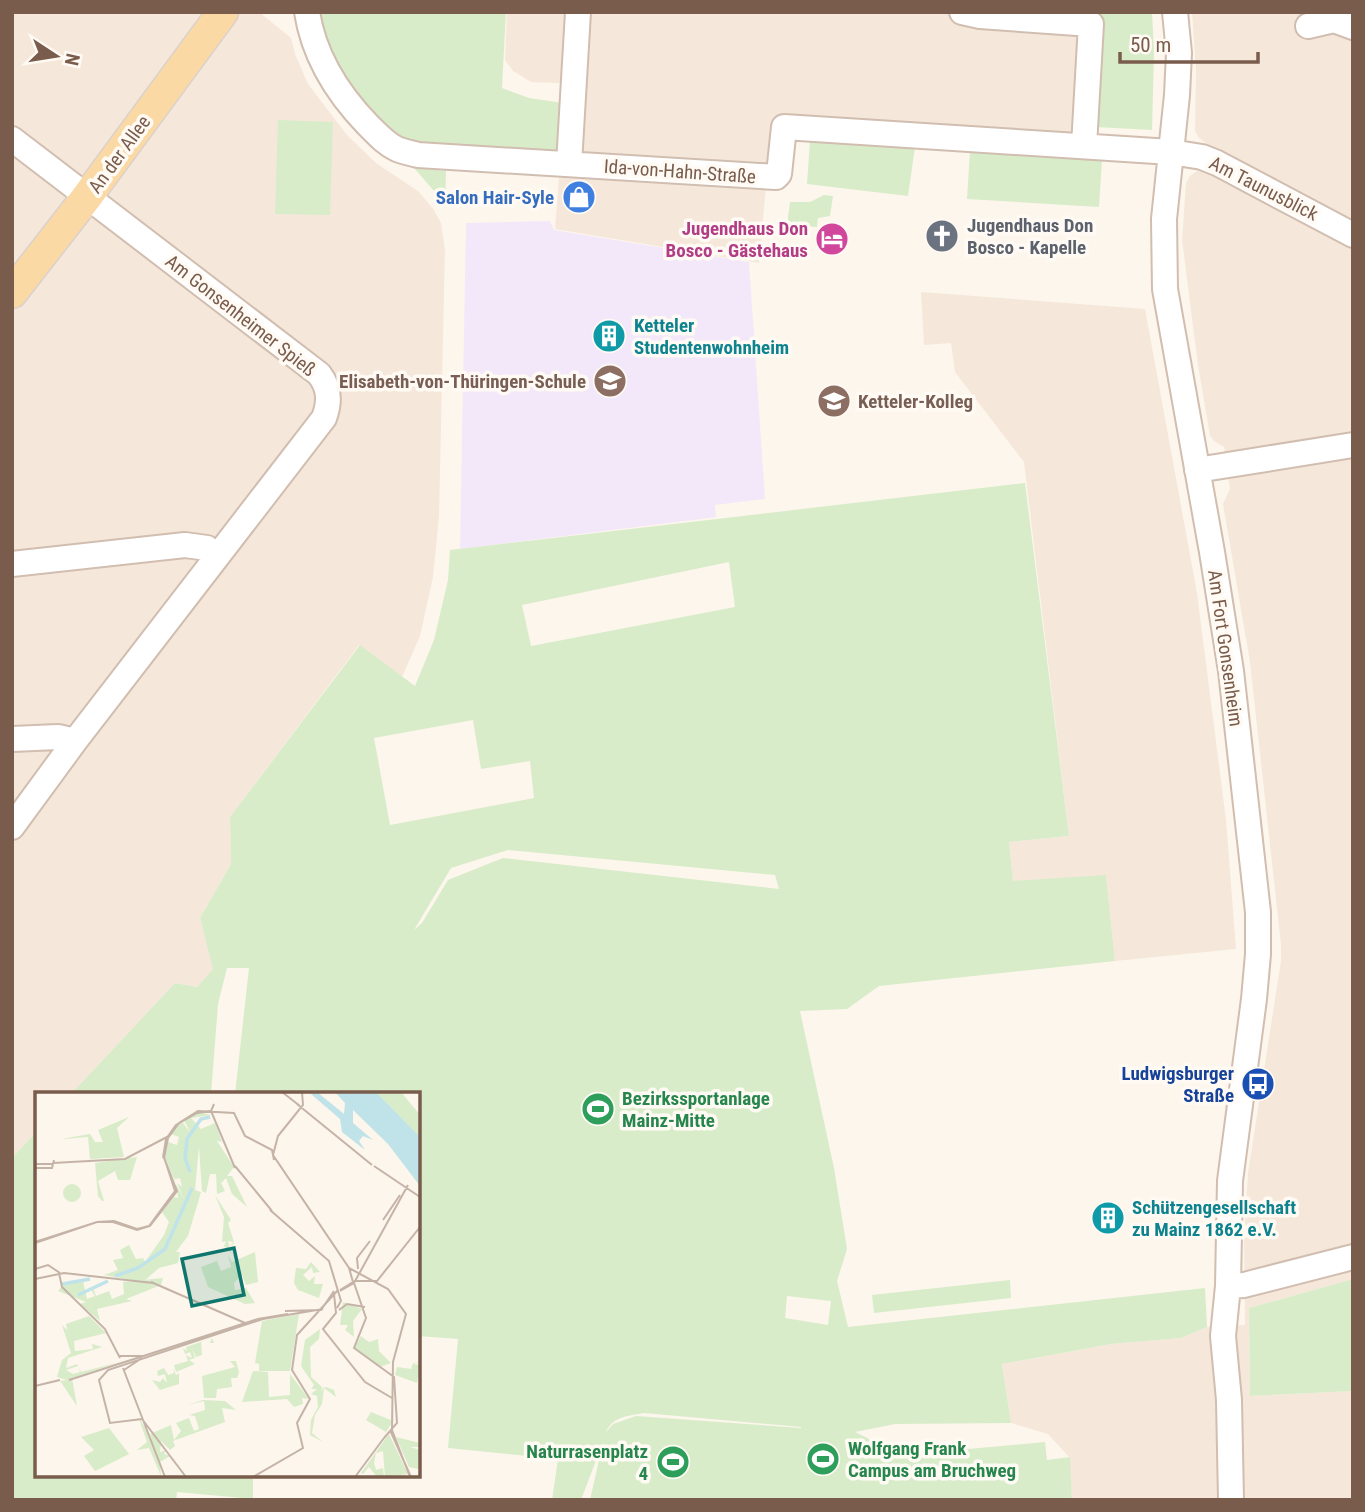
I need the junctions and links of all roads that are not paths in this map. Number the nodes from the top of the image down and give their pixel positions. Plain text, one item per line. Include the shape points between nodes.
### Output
1 (223, 12) edge
2 (307, 12) edge
3 (578, 12) edge
4 (962, 12) edge
5 (1175, 12) edge
6 (1307, 26) dead end
7 (1353, 27) edge
8 (12, 139) edge
9 (1084, 146) junction
10 (1171, 152) junction
11 (569, 164) junction
12 (86, 198) junction
13 (1353, 235) edge
14 (12, 293) edge
15 (1353, 444) edge
16 (1197, 470) junction
17 (217, 556) junction
18 (12, 564) edge
19 (12, 739) edge
20 (75, 741) junction
21 (12, 827) edge
22 (1353, 1257) edge
23 (1228, 1286) junction
24 (1231, 1500) edge

1 - 12 main road, An der Allee
2 - 11 street, Ida-von-Hahn-Straße via 324,67 359,115 395,148 439,157
3 - 11 street
4 - 9 street via 1091,24
5 - 10 street, Am Fort Gonsenheim via 1179,52
6 - 7 street via 1334,20
8 - 12 street, Am Gonsenheimer Spieß
9 - 10 street, Ida-von-Hahn-Straße
9 - 11 street, Ida-von-Hahn-Straße via 784,127 776,177
10 - 13 street, Am Taunusblick via 1217,163
10 - 16 street, Am Fort Gonsenheim via 1164,219 1165,289
12 - 14 main road, An der Allee
12 - 17 street, Am Gonsenheimer Spieß via 319,374 328,391 324,418
15 - 16 street
16 - 23 street, Am Fort Gonsenheim via 1231,671 1258,912 1254,999 1230,1181
17 - 18 street via 207,548 185,545
17 - 20 street, Am Gonsenheimer Spieß
19 - 20 street
20 - 21 street, Am Gonsenheimer Spieß
22 - 23 street
23 - 24 street, Am Fort Gonsenheim via 1223,1336

